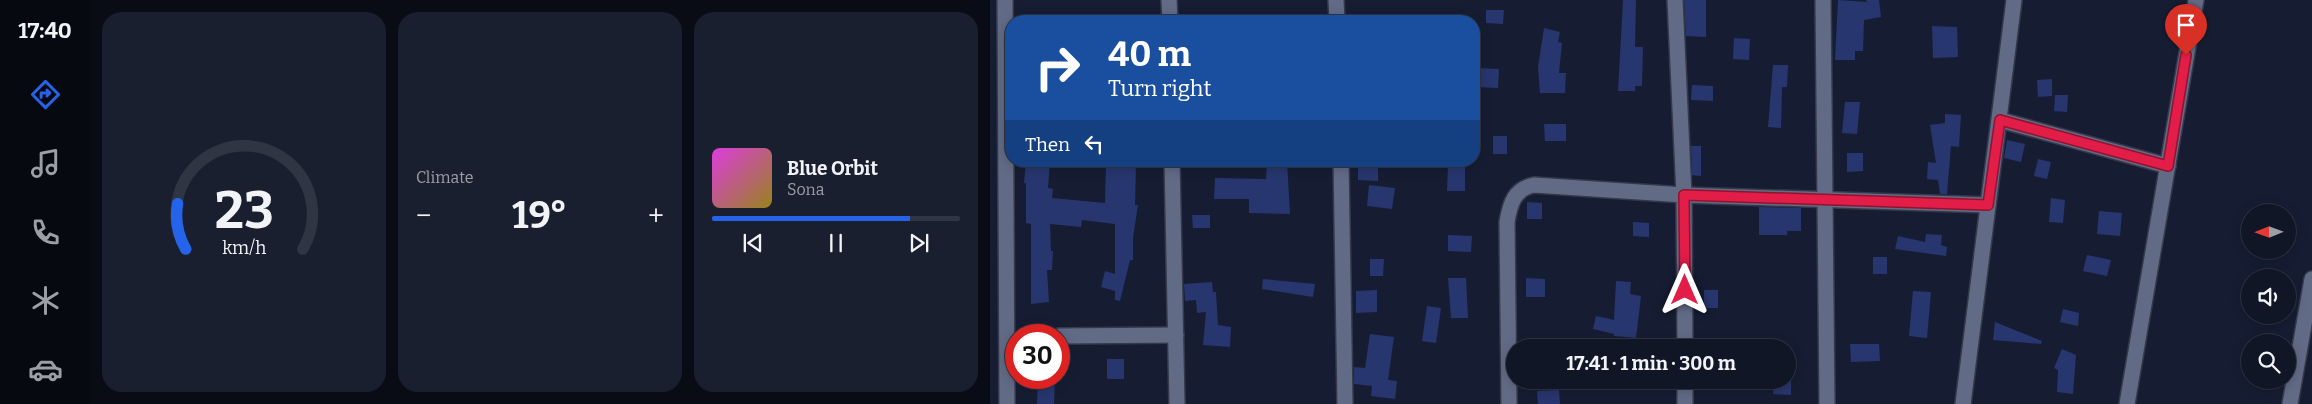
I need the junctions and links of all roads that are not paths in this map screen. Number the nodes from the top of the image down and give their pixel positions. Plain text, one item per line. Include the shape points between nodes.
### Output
1 (1005, 0) edge
2 (1169, 0) edge
3 (1336, 0) edge
4 (1675, 0) edge
5 (1822, 0) edge
6 (2014, 0) edge
7 (2196, 0) edge
8 (1005, 15) edge
9 (1170, 15) edge
10 (1337, 15) edge
11 (2000, 120) junction
12 (2168, 166) junction
13 (1008, 167) edge
14 (1172, 167) edge
15 (1341, 167) edge
16 (1684, 195) junction
17 (1824, 199) junction
18 (1988, 205) junction
19 (2312, 279) edge
20 (1012, 324) edge
21 (1176, 335) junction
22 (1070, 336) edge
23 (1685, 339) edge
24 (1008, 389) edge
25 (1685, 389) edge
26 (1007, 404) edge
27 (1177, 404) edge
28 (1345, 404) edge
29 (1509, 404) edge
30 (1685, 404) edge
31 (1827, 404) edge
32 (1963, 404) edge
33 (2127, 404) edge
34 (2290, 404) edge

1 - 8 street
2 - 9 street
3 - 10 street
4 - 16 street
5 - 17 street
6 - 11 street
7 - 12 street
11 - 12 street
11 - 18 street
12 - 33 street
13 - 20 street
14 - 21 street
15 - 28 street
16 - 17 street
16 - 23 street
16 - 29 street via 1534,185 1523,188 1514,197 1507,222
17 - 18 street
17 - 31 street
18 - 32 street
19 - 34 street
21 - 22 street
21 - 27 street
24 - 26 street
25 - 30 street

